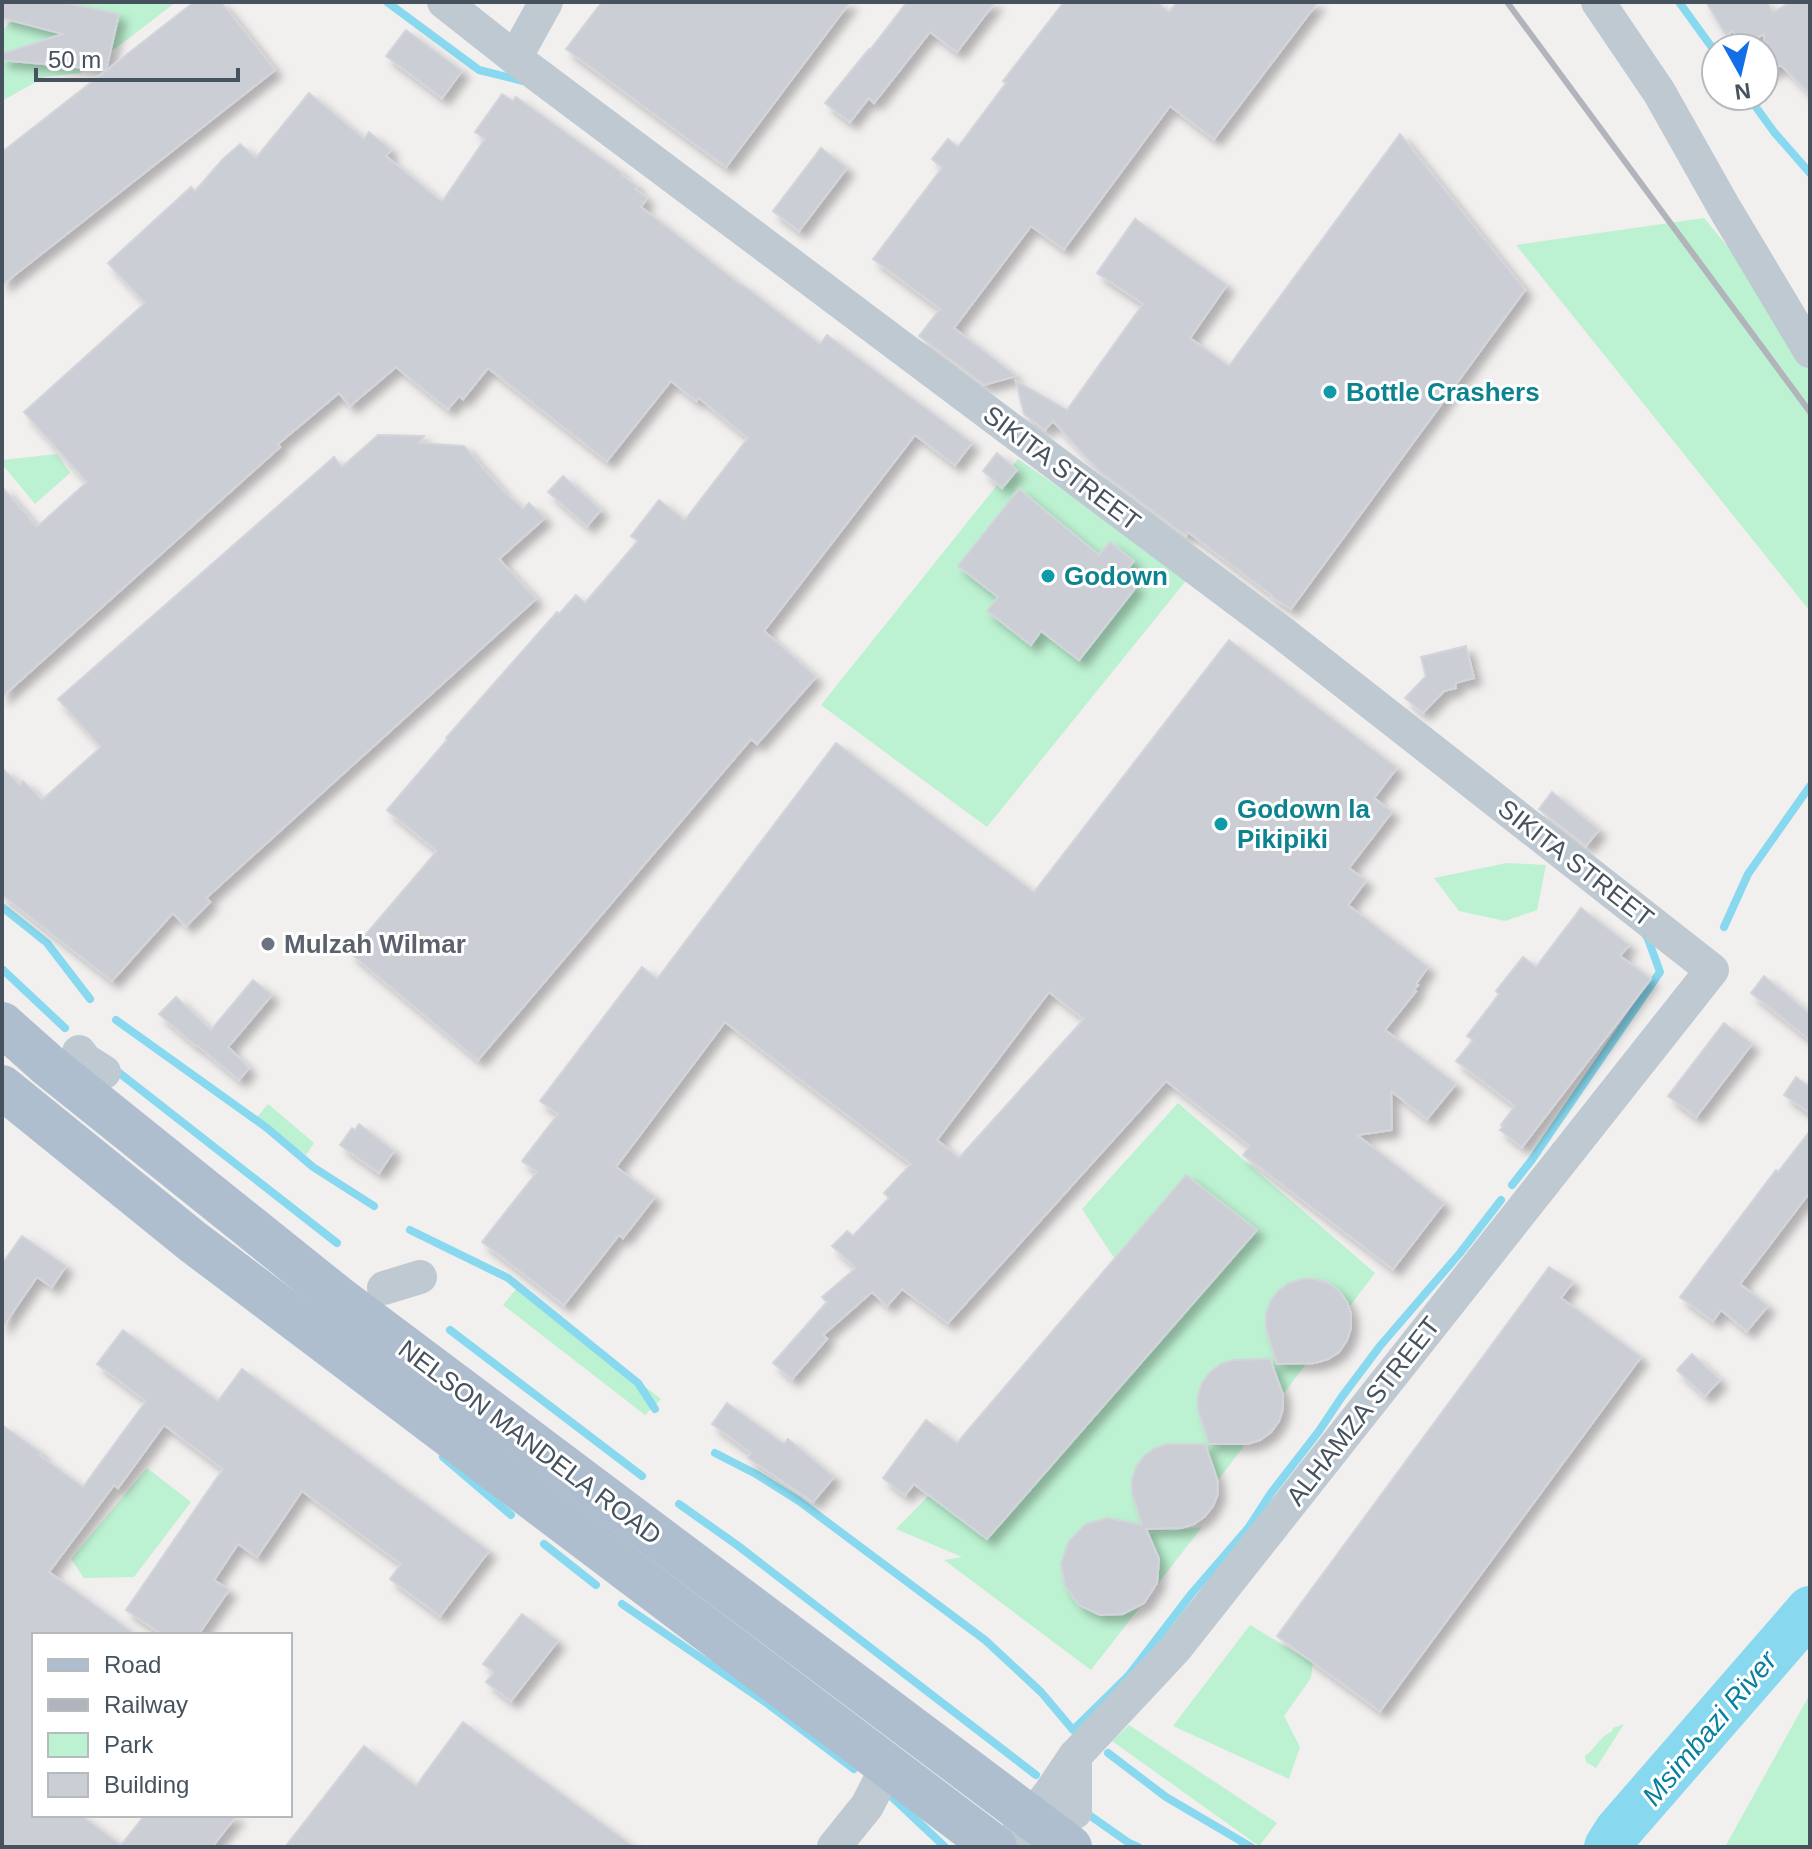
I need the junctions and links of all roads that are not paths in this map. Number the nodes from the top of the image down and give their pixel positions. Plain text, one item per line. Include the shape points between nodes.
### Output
1 (444, 2) edge
2 (546, 2) edge
3 (1598, 2) edge
4 (515, 58) junction
5 (1810, 351) edge
6 (1712, 970) joint
7 (2, 1024) edge
8 (2, 1087) edge
9 (420, 1277) dead end
10 (384, 1288) dead end
11 (1075, 1756) junction
12 (888, 1765) junction
13 (1072, 1830) edge
14 (1019, 1832) edge
15 (834, 1847) edge
16 (995, 1847) edge

1 - 4 street, SIKITA STREET
2 - 4 street
3 - 5 street via 1659,92
4 - 6 street, SIKITA STREET via 1285,635
6 - 11 street, ALHAMZA STREET via 1175,1649
7 - 14 main road, NELSON MANDELA ROAD via 336,1296
8 - 12 main road, NELSON MANDELA ROAD via 192,1241
9 - 10 street
11 - 13 street
11 - 14 street, ALHAMZA STREET
12 - 15 street via 867,1806
12 - 16 main road, NELSON MANDELA ROAD
13 - 14 main road, NELSON MANDELA ROAD

